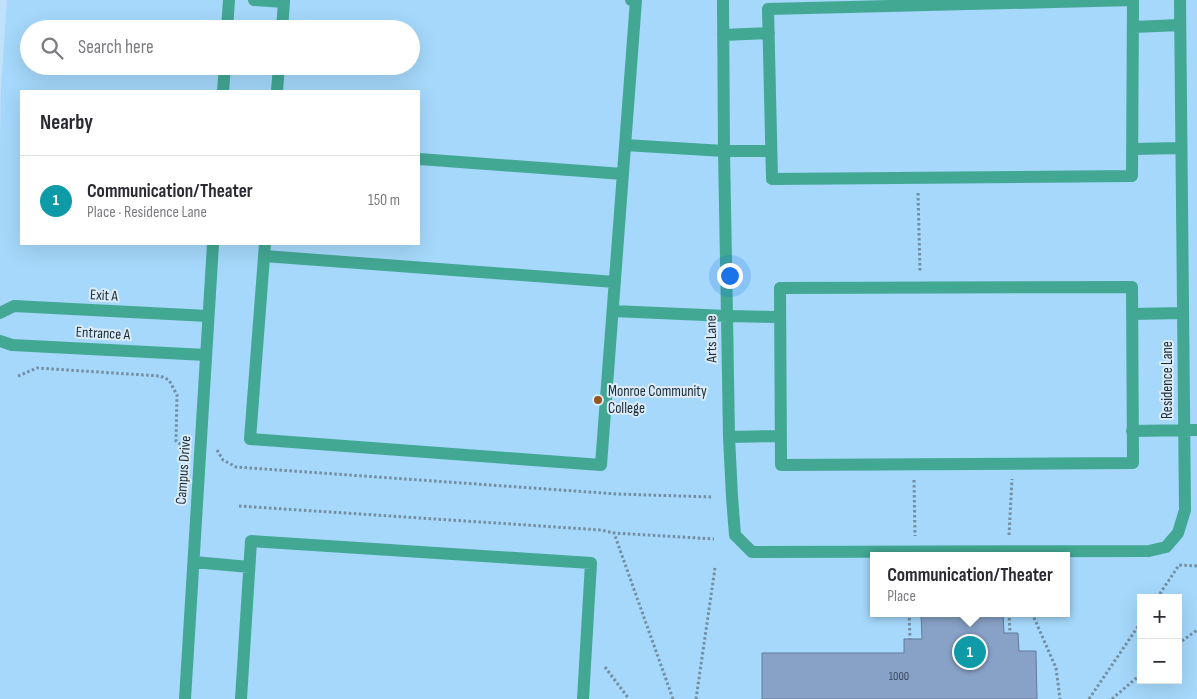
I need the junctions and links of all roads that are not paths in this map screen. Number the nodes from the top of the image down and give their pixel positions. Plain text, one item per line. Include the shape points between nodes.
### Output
1 (229, 0) edge
2 (254, 0) edge
3 (631, 0) edge
4 (723, 0) edge
5 (1180, 0) edge
6 (284, 1) edge
7 (228, 20) edge
8 (283, 20) edge
9 (1180, 25) junction
10 (1133, 27) junction
11 (769, 33) junction
12 (723, 35) junction
13 (224, 75) edge
14 (278, 75) edge
15 (223, 90) edge
16 (277, 90) edge
17 (625, 145) junction
18 (1182, 148) junction
19 (1132, 149) junction
20 (771, 150) junction
21 (724, 151) junction
22 (420, 159) edge
23 (623, 174) junction
24 (213, 245) edge
25 (265, 250) edge
26 (615, 282) junction
27 (613, 311) junction
28 (0, 313) edge
29 (1183, 313) junction
30 (1132, 314) junction
31 (208, 316) junction
32 (727, 316) junction
33 (780, 317) junction
34 (0, 340) edge
35 (206, 355) junction
36 (1191, 430) edge
37 (1132, 431) junction
38 (781, 436) junction
39 (729, 437) junction
40 (960, 552) joint
41 (194, 562) junction
42 (249, 567) junction
43 (184, 699) edge
44 (241, 699) edge
45 (583, 699) edge

1 - 7 street
2 - 6 street
3 - 17 street via 636,0
4 - 12 street, Arts Lane
5 - 9 street, Residence Lane
6 - 8 street
9 - 10 street
9 - 18 street, Residence Lane
10 - 11 street via 1133,0 768,9
10 - 19 street
11 - 12 street
11 - 20 street
12 - 21 street, Arts Lane
13 - 15 street
14 - 16 street
17 - 21 street
17 - 23 street
18 - 19 street
18 - 29 street, Residence Lane
19 - 20 street via 1132,176 772,179
20 - 21 street
21 - 32 street, Arts Lane
22 - 23 street
23 - 26 street
24 - 31 street, Campus Drive
25 - 26 street
25 - 27 street via 250,439 601,465
26 - 27 street
27 - 32 street
28 - 31 street, Exit A via 14,306
29 - 30 street
29 - 36 street, Residence Lane
30 - 33 street via 1132,287 780,288
30 - 37 street
31 - 35 street, Campus Drive
32 - 33 street
32 - 39 street, Arts Lane
33 - 38 street
34 - 35 street, Entrance A via 12,345
35 - 41 street, Campus Drive
36 - 37 street
36 - 40 street, Residence Lane via 1185,510 1178,533 1166,547 1149,551
37 - 38 street via 1133,463 781,465
38 - 39 street
39 - 40 street, Arts Lane via 735,535 752,552
41 - 42 street
41 - 43 street, Campus Drive
42 - 44 street
42 - 45 street via 251,541 591,562

